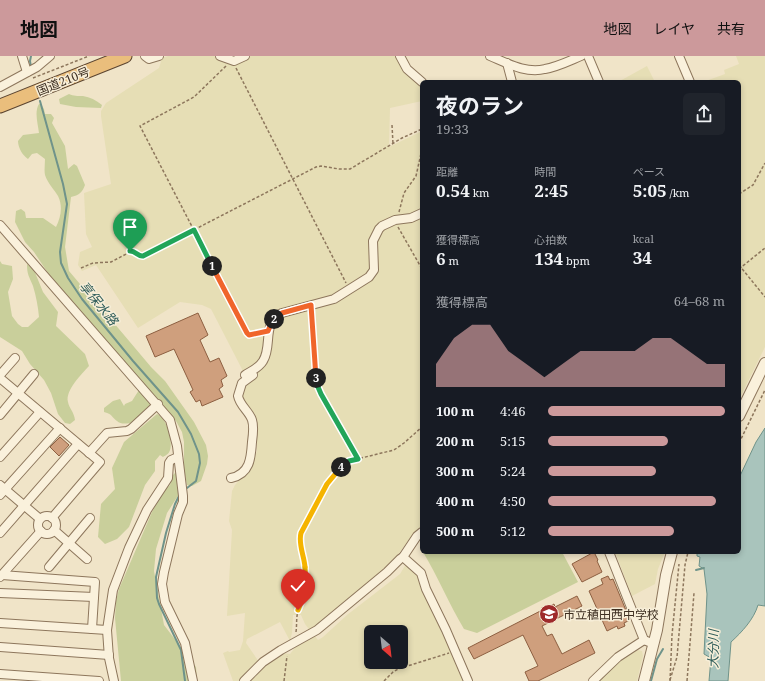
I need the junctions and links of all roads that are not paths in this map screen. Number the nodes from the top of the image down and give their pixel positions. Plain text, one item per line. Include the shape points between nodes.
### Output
1 (22, 56) edge
2 (50, 56) edge
3 (102, 56) edge
4 (126, 56) edge
5 (145, 56) edge
6 (159, 56) edge
7 (220, 56) edge
8 (246, 56) edge
9 (400, 56) edge
10 (490, 56) edge
11 (581, 56) edge
12 (588, 56) edge
13 (679, 56) edge
14 (503, 60) edge
15 (28, 76) junction
16 (420, 80) edge
17 (511, 80) edge
18 (598, 80) edge
19 (689, 80) edge
20 (0, 87) edge
21 (0, 96) edge
22 (0, 106) edge
23 (420, 214) edge
24 (0, 225) edge
25 (267, 351) junction
26 (15, 358) dead end
27 (765, 363) edge
28 (34, 374) dead end
29 (245, 375) dead end
30 (0, 377) edge
31 (18, 394) junction
32 (158, 404) junction
33 (40, 412) junction
34 (741, 412) edge
35 (0, 415) edge
36 (60, 428) junction
37 (78, 444) junction
38 (89, 453) junction
39 (0, 457) edge
40 (178, 457) junction
41 (231, 478) dead end
42 (2, 490) edge
43 (24, 505) junction
44 (52, 518) junction
45 (90, 518) dead end
46 (40, 519) junction
47 (54, 530) junction
48 (41, 532) junction
49 (0, 533) edge
50 (420, 534) edge
51 (69, 543) junction
52 (610, 554) edge
53 (671, 554) edge
54 (404, 557) junction
55 (87, 559) dead end
56 (49, 567) dead end
57 (1, 576) edge
58 (0, 593) edge
59 (94, 597) junction
60 (0, 623) edge
61 (92, 629) junction
62 (107, 630) junction
63 (649, 642) junction
64 (0, 647) edge
65 (109, 655) junction
66 (0, 674) edge
67 (99, 681) edge
68 (114, 681) edge
69 (193, 681) edge
70 (244, 681) edge
71 (468, 681) edge
72 (593, 681) edge
73 (644, 681) edge

1 - 15 street
2 - 15 street
3 - 21 highway, 国道210号
4 - 22 highway, 国道210号
5 - 6 street via 149,59
7 - 8 street via 232,60
9 - 16 street via 407,69
10 - 14 street
11 - 14 street via 541,70 525,69
12 - 18 street
13 - 19 street
14 - 17 street
15 - 20 street
23 - 25 street via 395,220 380,228 373,241 373,273 350,290 334,299 282,313 276,317 268,331
24 - 32 street
25 - 29 street via 260,365
25 - 41 street via 265,366 242,383 238,393 238,399 252,420 253,438 250,463 246,470
26 - 30 street
27 - 34 street
28 - 31 street
30 - 31 street
31 - 33 street
31 - 35 street
32 - 38 street via 131,429 106,433
32 - 40 street via 170,420
33 - 36 street
33 - 39 street
36 - 37 street
36 - 42 street
37 - 38 street
37 - 43 street
38 - 44 street via 100,462
40 - 62 street via 169,463 168,478 150,504 129,548 112,594
40 - 69 street via 183,502 164,572 163,590 165,602 186,646
42 - 43 street
43 - 46 street
43 - 49 street
44 - 46 street via 48,516
44 - 47 street via 55,522
45 - 51 street
46 - 48 street via 38,524
47 - 48 street
47 - 51 street
48 - 57 street
50 - 54 street
51 - 55 street
51 - 56 street
52 - 63 street
53 - 63 street
54 - 70 street via 317,630 261,664
54 - 71 street via 421,573
57 - 59 street via 95,582
58 - 59 street
59 - 61 street
60 - 61 street
61 - 62 street
62 - 65 street
63 - 72 street via 618,658
63 - 73 street
64 - 65 street
65 - 68 street
66 - 67 street

